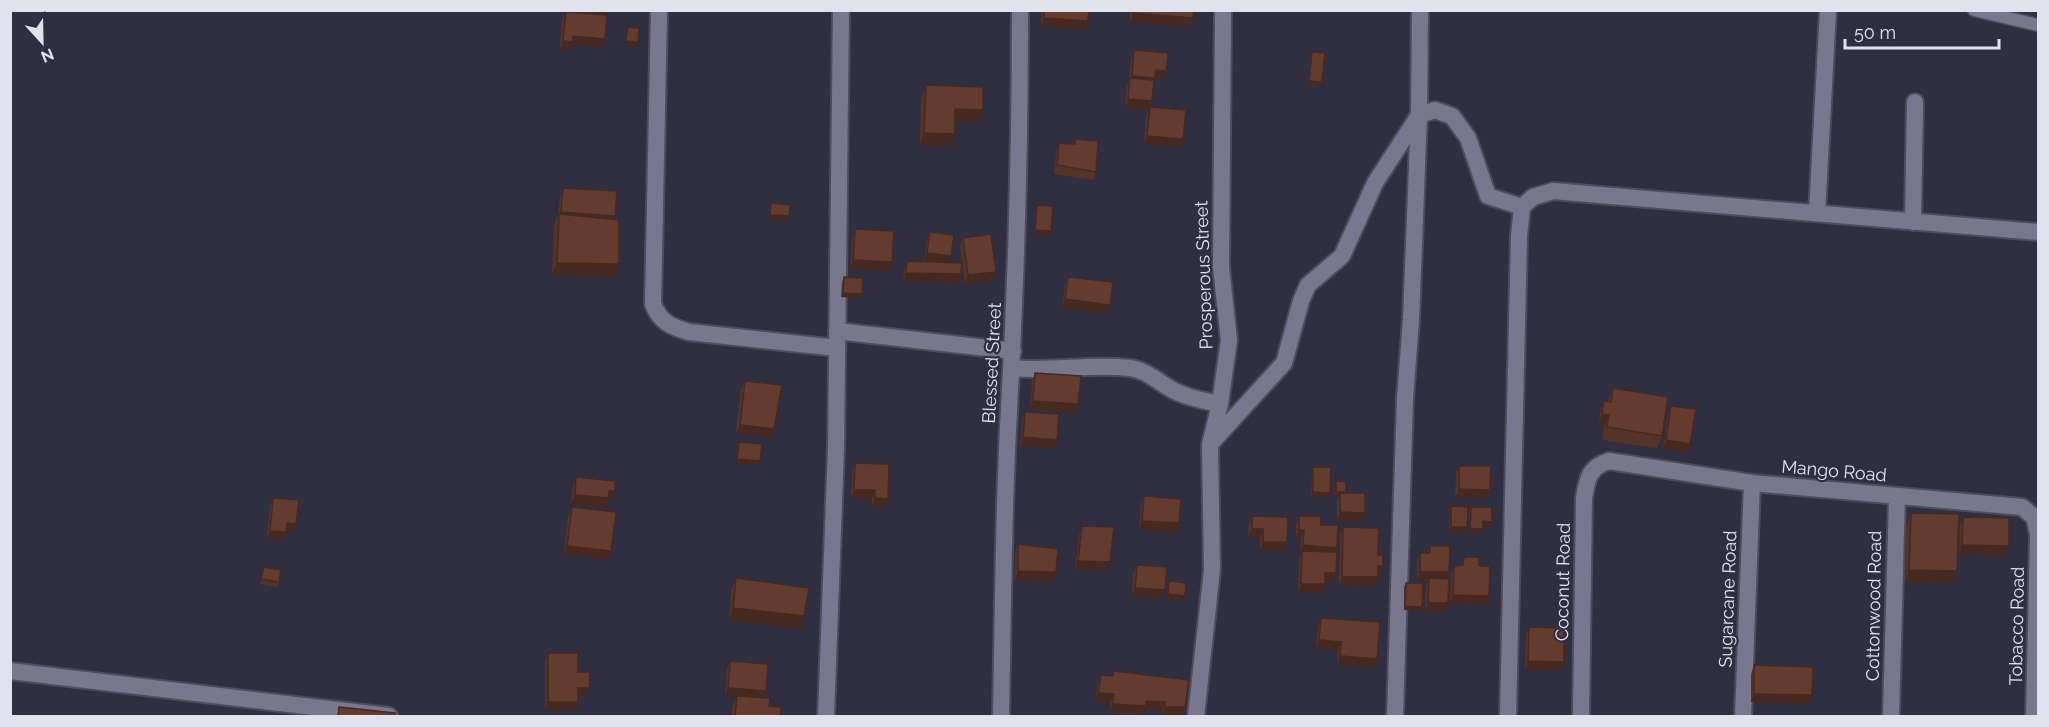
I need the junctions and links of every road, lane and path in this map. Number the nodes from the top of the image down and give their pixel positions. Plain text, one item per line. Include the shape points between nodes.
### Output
1 (659, 10) edge
2 (841, 10) edge
3 (1020, 10) edge
4 (1222, 10) edge
5 (1420, 10) edge
6 (1828, 10) edge
7 (1974, 10) edge
8 (2038, 25) edge
9 (1915, 102) dead end
10 (1419, 115) junction
11 (1522, 207) junction
12 (1817, 213) junction
13 (1913, 222) junction
14 (2038, 232) edge
15 (837, 331) junction
16 (837, 348) junction
17 (1013, 360) junction
18 (1220, 404) junction
19 (1210, 445) junction
20 (1609, 461) joint
21 (1752, 483) junction
22 (1897, 496) junction
23 (2038, 536) edge
24 (10, 671) edge
25 (389, 717) edge
26 (826, 717) edge
27 (1001, 717) edge
28 (1196, 717) edge
29 (1395, 717) edge
30 (1508, 717) edge
31 (1581, 717) edge
32 (1743, 717) edge
33 (1891, 717) edge
34 (2034, 717) edge

1 - 16 street via 653,304 658,315 671,327 689,332
2 - 15 street
3 - 17 street, Blessed Street
4 - 18 street, Prosperous Street via 1221,267 1229,340
5 - 10 street
6 - 12 street
7 - 8 lane
9 - 13 street
10 - 11 street via 1435,110 1452,116 1468,138 1488,196
10 - 19 street via 1375,183 1342,256 1308,285 1284,363
10 - 29 street
11 - 12 street via 1533,197 1553,191
11 - 30 street
12 - 13 street
13 - 14 street
15 - 16 street
15 - 17 street
16 - 26 street
17 - 18 street via 1039,371 1131,368 1180,394
17 - 27 street, Blessed Street
18 - 19 street, Prosperous Street
19 - 28 street, Prosperous Street via 1212,570
20 - 21 street, Mango Road
20 - 31 street, Coconut Road via 1590,472 1584,498
21 - 22 street, Mango Road
21 - 32 street, Sugarcane Road
22 - 23 street, Mango Road via 2027,508 2034,517
22 - 33 street, Cottonwood Road
23 - 34 street, Tobacco Road
24 - 25 street

